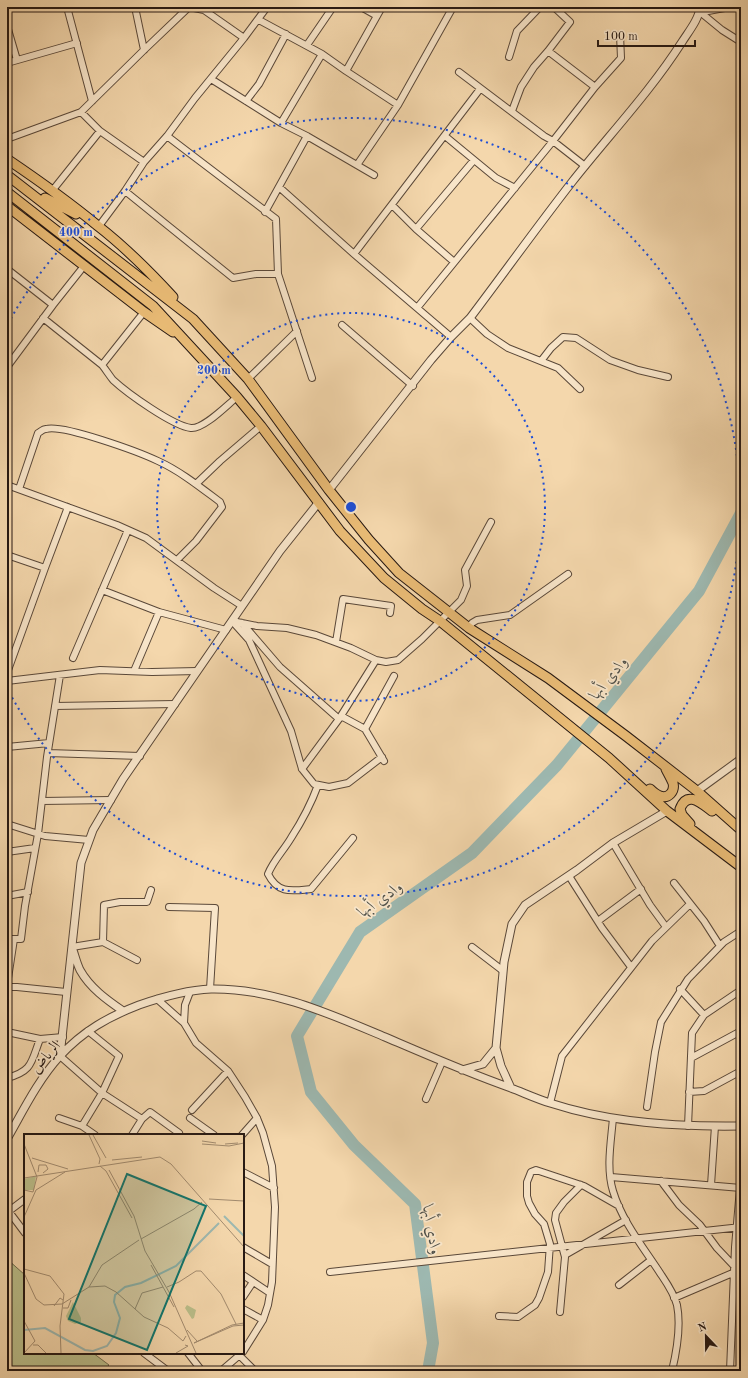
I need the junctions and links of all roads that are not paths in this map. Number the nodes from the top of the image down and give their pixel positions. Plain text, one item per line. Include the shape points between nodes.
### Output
1 (67, 7) edge
2 (135, 7) edge
3 (267, 7) edge
4 (333, 7) edge
5 (361, 7) edge
6 (382, 7) edge
7 (453, 7) edge
8 (540, 7) edge
9 (554, 7) edge
10 (727, 7) edge
11 (700, 10) edge
12 (377, 16) junction
13 (259, 20) junction
14 (7, 26) edge
15 (286, 34) junction
16 (620, 35) dead end
17 (244, 38) junction
18 (741, 42) edge
19 (77, 43) junction
20 (307, 46) junction
21 (144, 50) junction
22 (548, 52) junction
23 (322, 54) junction
24 (509, 57) dead end
25 (17, 60) junction
26 (7, 64) edge
27 (346, 71) junction
28 (459, 72) dead end
29 (211, 79) junction
30 (595, 87) junction
31 (480, 89) junction
32 (92, 101) junction
33 (246, 101) junction
34 (398, 105) junction
35 (512, 111) junction
36 (81, 112) junction
37 (281, 124) junction
38 (100, 132) junction
39 (167, 136) junction
40 (307, 136) junction
41 (445, 136) junction
42 (7, 139) edge
43 (553, 141) junction
44 (7, 159) edge
45 (474, 160) junction
46 (144, 162) junction
47 (357, 166) junction
48 (586, 166) junction
49 (374, 174) dead end
50 (7, 175) edge
51 (22, 186) junction
52 (280, 187) junction
53 (515, 188) junction
54 (52, 191) junction
55 (125, 191) junction
56 (9, 193) edge
57 (392, 205) junction
58 (7, 206) edge
59 (265, 212) junction
60 (99, 226) junction
61 (416, 228) junction
62 (60, 246) junction
63 (354, 254) junction
64 (453, 261) junction
65 (84, 266) junction
66 (7, 269) edge
67 (278, 274) junction
68 (53, 305) junction
69 (416, 308) junction
70 (144, 312) junction
71 (44, 318) junction
72 (470, 318) junction
73 (193, 319) junction
74 (342, 325) dead end
75 (297, 331) junction
76 (451, 337) junction
77 (187, 341) junction
78 (541, 361) junction
79 (102, 365) junction
80 (7, 367) edge
81 (668, 377) dead end
82 (312, 378) dead end
83 (248, 379) junction
84 (412, 386) junction
85 (580, 389) dead end
86 (237, 397) junction
87 (261, 426) junction
88 (196, 484) junction
89 (7, 485) edge
90 (19, 489) junction
91 (329, 490) junction
92 (319, 502) junction
93 (68, 507) junction
94 (491, 522) dead end
95 (128, 530) junction
96 (7, 554) edge
97 (177, 560) junction
98 (44, 568) junction
99 (568, 574) dead end
100 (102, 590) junction
101 (242, 606) junction
102 (448, 611) junction
103 (159, 612) junction
104 (390, 614) dead end
105 (232, 621) junction
106 (440, 621) junction
107 (242, 623) junction
108 (469, 628) junction
109 (226, 630) junction
110 (336, 642) junction
111 (73, 658) dead end
112 (376, 660) junction
113 (134, 671) junction
114 (197, 671) junction
115 (7, 673) edge
116 (60, 675) junction
117 (394, 676) dead end
118 (7, 681) edge
119 (175, 704) junction
120 (55, 706) junction
121 (340, 717) junction
122 (365, 729) junction
123 (49, 743) junction
124 (7, 747) edge
125 (48, 753) junction
126 (140, 756) junction
127 (741, 759) edge
128 (666, 767) junction
129 (302, 769) junction
130 (628, 775) junction
131 (318, 785) junction
132 (697, 791) junction
133 (111, 800) junction
134 (42, 801) junction
135 (667, 812) junction
136 (7, 824) edge
137 (738, 827) edge
138 (38, 834) junction
139 (353, 838) dead end
140 (89, 840) junction
141 (706, 840) junction
142 (613, 843) junction
143 (36, 848) junction
144 (7, 852) edge
145 (741, 867) edge
146 (569, 876) junction
147 (674, 883) dead end
148 (641, 889) junction
149 (151, 890) dead end
150 (28, 892) junction
151 (7, 896) edge
152 (690, 904) junction
153 (169, 907) dead end
154 (598, 921) junction
155 (666, 928) junction
156 (741, 931) edge
157 (7, 939) edge
158 (14, 939) junction
159 (102, 942) junction
160 (72, 946) junction
161 (720, 946) junction
162 (472, 947) dead end
163 (137, 960) dead end
164 (631, 967) junction
165 (502, 970) junction
166 (7, 986) edge
167 (210, 989) junction
168 (680, 989) junction
169 (741, 990) edge
170 (66, 992) junction
171 (190, 992) junction
172 (157, 999) junction
173 (123, 1011) junction
174 (704, 1015) junction
175 (184, 1023) junction
176 (88, 1030) junction
177 (741, 1031) edge
178 (7, 1032) edge
179 (63, 1037) junction
180 (40, 1039) junction
181 (496, 1048) junction
182 (60, 1056) junction
183 (691, 1058) junction
184 (442, 1062) junction
185 (462, 1070) junction
186 (228, 1071) junction
187 (741, 1071) edge
188 (7, 1078) edge
189 (511, 1088) junction
190 (689, 1092) junction
191 (102, 1093) junction
192 (426, 1099) dead end
193 (550, 1103) junction
194 (647, 1107) dead end
195 (192, 1110) dead end
196 (59, 1118) dead end
197 (190, 1118) dead end
198 (257, 1118) junction
199 (613, 1118) junction
200 (142, 1119) junction
201 (82, 1126) junction
202 (688, 1126) junction
203 (715, 1126) junction
204 (741, 1126) edge
205 (179, 1133) dead end
206 (94, 1134) edge
207 (133, 1134) edge
208 (213, 1134) edge
209 (243, 1134) edge
210 (8, 1135) edge
211 (244, 1173) edge
212 (611, 1177) junction
213 (661, 1181) junction
214 (580, 1185) junction
215 (711, 1185) junction
216 (274, 1188) junction
217 (740, 1188) edge
218 (24, 1200) edge
219 (619, 1206) junction
220 (8, 1210) edge
221 (626, 1220) junction
222 (741, 1227) edge
223 (24, 1232) edge
224 (738, 1247) edge
225 (244, 1248) edge
226 (564, 1255) junction
227 (651, 1260) junction
228 (272, 1264) junction
229 (735, 1270) junction
230 (330, 1272) dead end
231 (244, 1277) edge
232 (253, 1282) junction
233 (619, 1285) dead end
234 (270, 1293) junction
235 (244, 1296) edge
236 (674, 1298) junction
237 (734, 1301) junction
238 (741, 1301) edge
239 (244, 1310) edge
240 (560, 1312) dead end
241 (499, 1316) dead end
242 (263, 1320) junction
243 (244, 1351) edge
244 (145, 1354) edge
245 (189, 1354) edge
246 (242, 1354) edge
247 (168, 1371) edge
248 (202, 1371) edge
249 (221, 1371) edge
250 (255, 1371) edge
251 (672, 1371) edge
252 (730, 1371) edge

1 - 19 street
2 - 21 street
3 - 13 street
4 - 20 street
5 - 12 street
6 - 12 street
7 - 34 street
8 - 24 street via 517,31
9 - 22 street via 570,22
10 - 11 street
11 - 18 street via 722,30
11 - 48 street via 664,68
12 - 27 street
13 - 15 street
13 - 17 street
14 - 25 street
15 - 20 street
15 - 33 street via 259,84
16 - 30 street via 621,58
17 - 21 street via 204,10 189,8
17 - 29 street
19 - 25 street
19 - 32 street
20 - 23 street
21 - 32 street
22 - 30 street
22 - 35 street via 521,87
23 - 27 street
23 - 37 street
25 - 26 street
27 - 34 street
28 - 31 street
29 - 33 street
29 - 39 street
30 - 43 street
31 - 35 street
31 - 41 street
32 - 36 street
33 - 37 street
34 - 47 street
35 - 43 street
36 - 38 street
36 - 42 street
37 - 40 street
38 - 46 street
38 - 54 street
39 - 46 street
39 - 59 street
40 - 47 street
40 - 52 street
41 - 45 street
41 - 57 street
43 - 48 street
43 - 53 street
44 - 54 main road
45 - 53 street via 496,178
45 - 61 street
46 - 55 street
47 - 49 street
48 - 72 street
50 - 51 main road
51 - 60 main road
51 - 73 main road
52 - 59 street
52 - 63 street
53 - 64 street
54 - 60 main road
55 - 60 street
55 - 67 street via 233,278
56 - 62 main road
56 - 77 main road via 153,306
57 - 61 street
57 - 63 street
58 - 62 main road
59 - 67 street via 276,219
60 - 73 main road via 156,279
61 - 64 street
62 - 65 main road
63 - 69 street
64 - 69 street
65 - 68 street
65 - 70 main road
66 - 68 street
67 - 75 street
68 - 71 street
69 - 76 street
70 - 77 main road
70 - 79 street
71 - 79 street
71 - 80 street
72 - 76 street
72 - 78 street via 487,334 508,348
73 - 83 main road
74 - 84 street
75 - 82 street
75 - 83 street
76 - 84 street
77 - 86 main road
78 - 81 street via 550,348 563,337 576,338 610,360
78 - 85 street via 558,368
79 - 86 street via 112,379 133,397 159,414 192,428 204,424
83 - 91 main road
84 - 91 street
86 - 87 main road
87 - 88 street
87 - 92 main road
88 - 90 street via 158,461 116,444 54,428 38,433
88 - 97 street via 220,502 222,507 196,541
89 - 90 street
90 - 93 street
91 - 102 main road via 399,573
92 - 101 street via 280,551
92 - 106 main road via 340,531 384,578
93 - 95 street
93 - 98 street
94 - 102 street via 465,570 467,586 461,600
95 - 97 street via 146,538
95 - 100 street
96 - 98 street
97 - 101 street
98 - 115 street
99 - 108 street via 510,615 477,620
100 - 103 street
100 - 111 street
101 - 105 street
102 - 106 street
102 - 108 main road
103 - 109 street
103 - 113 street
104 - 110 street via 391,606 343,599
105 - 107 street
105 - 109 street
105 - 129 street via 249,640 285,715
106 - 112 street via 398,660
106 - 130 main road
107 - 110 street via 287,628
107 - 121 street via 280,667
108 - 128 main road via 548,678
109 - 114 street
110 - 112 street
112 - 121 street
113 - 114 street
113 - 116 street via 100,670
114 - 119 street
116 - 118 street
116 - 120 street
117 - 122 street
119 - 120 street
119 - 126 street
120 - 123 street
121 - 122 street
121 - 129 street
122 - 131 street via 383,759 348,783 329,787
123 - 124 street
123 - 125 street
125 - 126 street
125 - 134 street
126 - 133 street
127 - 132 street
128 - 130 main road via 673,790 670,795 664,797
128 - 132 main road
129 - 131 street via 314,784
130 - 135 main road
131 - 139 street via 311,804 271,866 268,874 272,883 282,889 311,889
132 - 137 main road
133 - 134 street
133 - 140 street via 92,830
134 - 138 street
135 - 141 main road
135 - 142 street
136 - 138 street
137 - 141 main road via 694,799 688,799 682,803 682,815
138 - 140 street
138 - 143 street
140 - 160 street via 81,863
141 - 145 main road
142 - 146 street
142 - 148 street
143 - 144 street
143 - 150 street
146 - 154 street
146 - 165 street via 525,905 512,924
147 - 152 street
148 - 154 street
148 - 155 street
149 - 159 street via 147,902 104,905
150 - 151 street
150 - 158 street via 21,939
152 - 155 street
152 - 161 street
153 - 167 street via 215,908
154 - 164 street
155 - 164 street
156 - 161 street
157 - 158 street
158 - 166 street
159 - 160 street
159 - 163 street
160 - 170 street
160 - 173 street via 80,970 89,984
161 - 168 street
162 - 165 street
164 - 193 street via 562,1056
165 - 181 street
166 - 170 street
167 - 171 street, الرياض
167 - 184 street, الرياض via 274,996 301,1003
168 - 174 street
168 - 194 street via 662,1022
169 - 174 street
170 - 179 street
171 - 172 street, الرياض
171 - 175 street via 185,1005
172 - 173 street, الرياض
172 - 175 street
173 - 176 street, الرياض
174 - 183 street via 692,1033
175 - 186 street via 196,1043
176 - 182 street, الرياض
176 - 191 street via 119,1056
177 - 183 street
178 - 180 street
179 - 180 street
179 - 182 street
180 - 188 street via 24,1072
181 - 185 street via 483,1064
181 - 189 street
182 - 191 street
182 - 210 street, الرياض
183 - 190 street
184 - 185 street, الرياض
184 - 192 street
185 - 189 street, الرياض
186 - 195 street
186 - 198 street
187 - 190 street via 704,1091
189 - 193 street, الرياض
190 - 202 street
191 - 200 street
191 - 201 street
193 - 199 street, الرياض
196 - 201 street
197 - 208 street
198 - 209 street
198 - 216 street via 272,1166
199 - 202 street, الرياض
199 - 212 street via 609,1159
200 - 205 street via 150,1112
200 - 207 street
201 - 206 street
202 - 203 street, الرياض
203 - 204 street, الرياض
203 - 215 street
211 - 216 street
212 - 213 street
212 - 219 street
213 - 215 street
213 - 229 street
214 - 219 street
214 - 226 street via 556,1213 555,1220
214 - 241 street via 536,1170 531,1172 527,1182 527,1196 535,1214 544,1224 550,1244 548,1272 534,1305 518,1317
215 - 217 street
216 - 228 street via 276,1207
217 - 224 street
218 - 220 street
219 - 221 street
220 - 223 street
221 - 226 street
221 - 227 street
222 - 230 street
224 - 229 street
225 - 228 street
226 - 240 street
227 - 233 street
227 - 236 street
228 - 234 street
229 - 236 street
229 - 237 street
231 - 232 street
232 - 234 street
232 - 235 street
234 - 242 street
236 - 251 street via 678,1322
237 - 238 street
237 - 252 street
239 - 242 street
242 - 243 street
244 - 247 street
245 - 248 street
246 - 249 street
246 - 250 street

